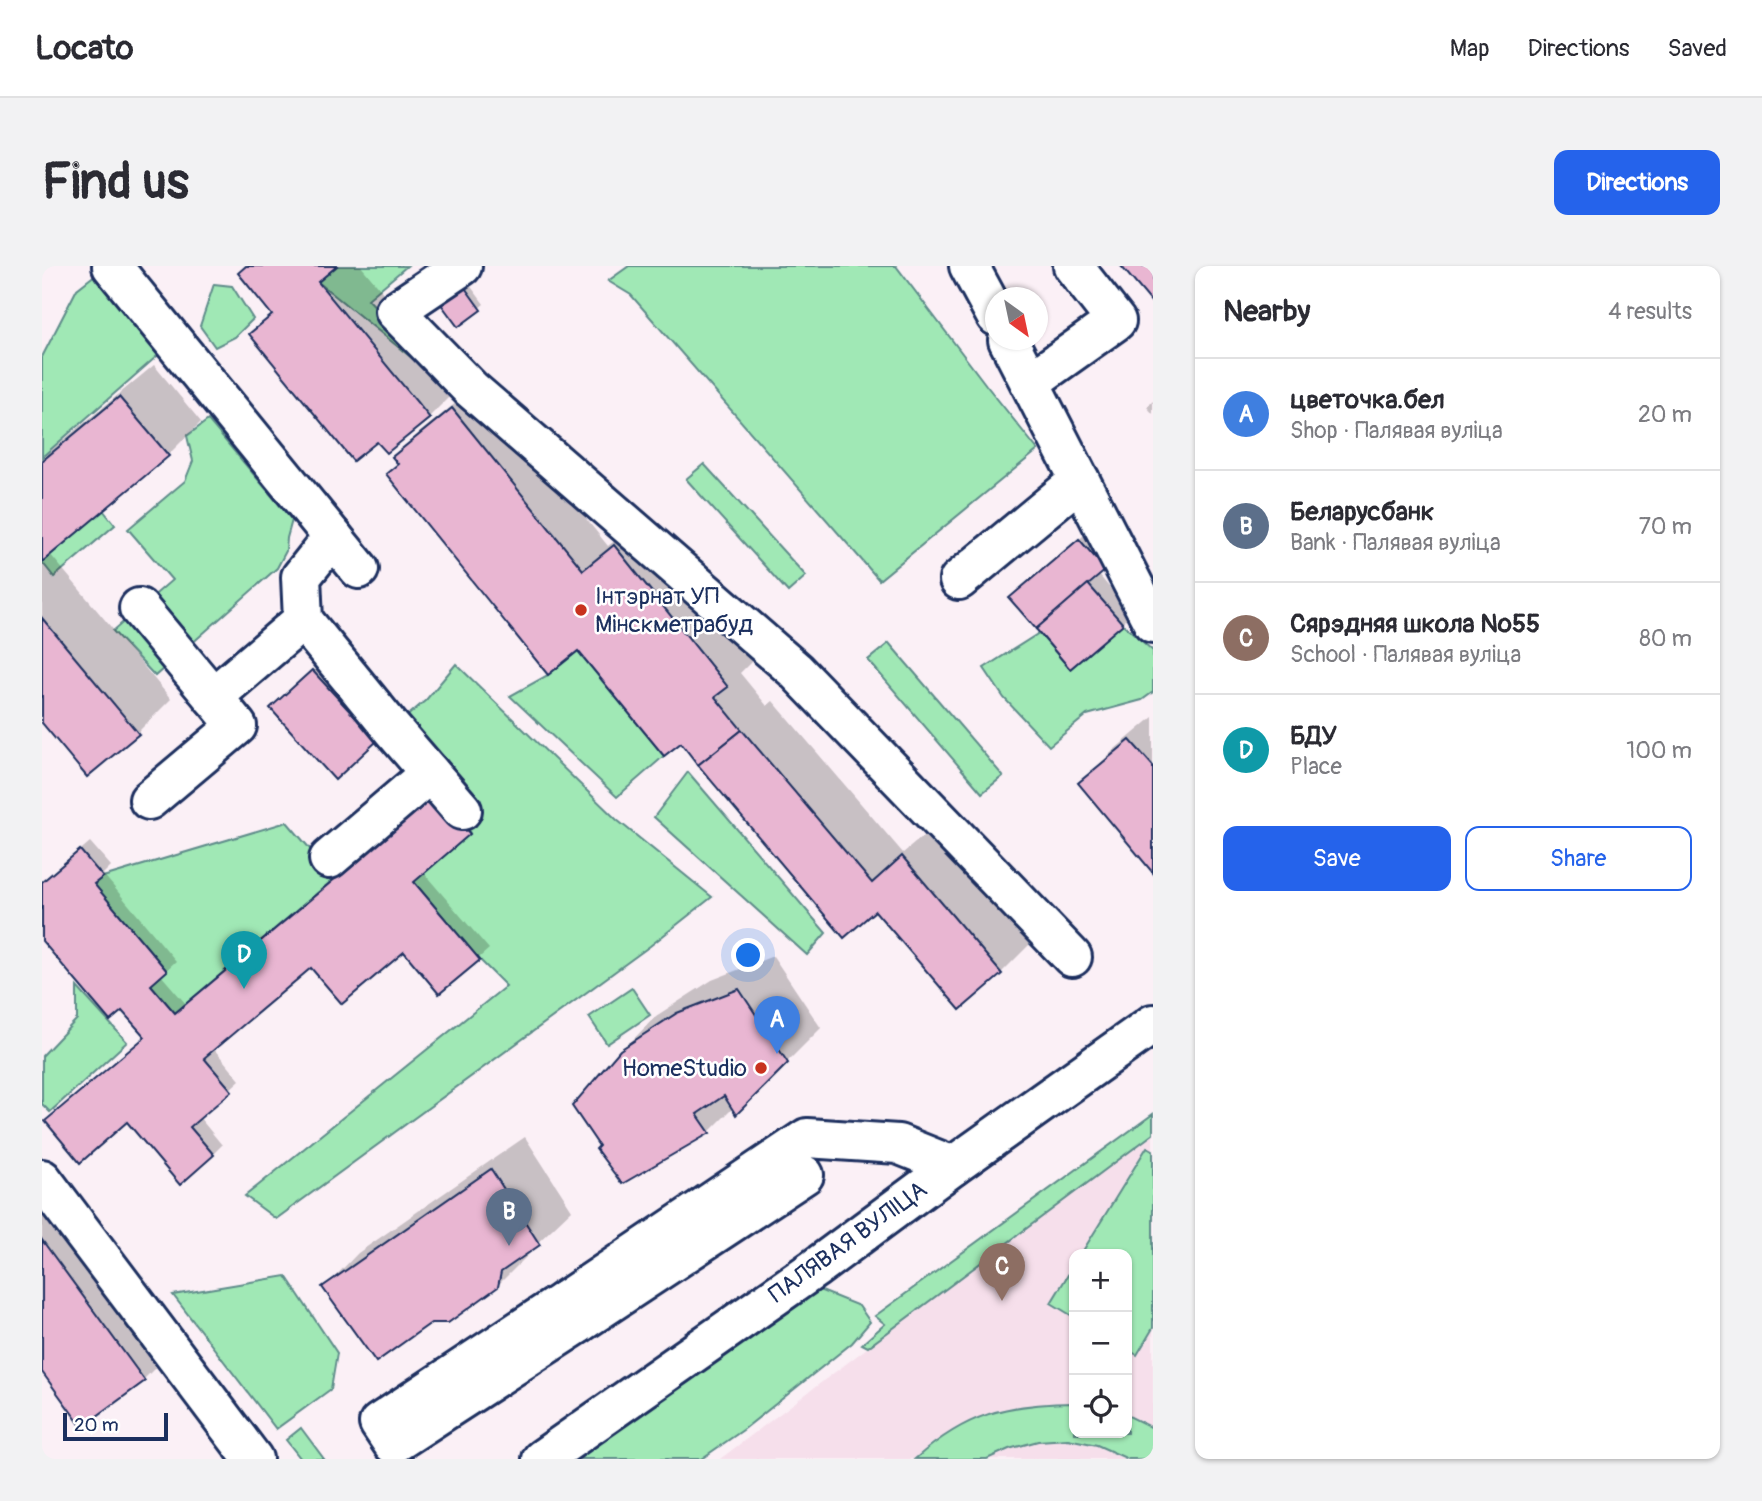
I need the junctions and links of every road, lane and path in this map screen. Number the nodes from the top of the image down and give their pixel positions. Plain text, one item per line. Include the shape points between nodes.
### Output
1 (113, 266) edge
2 (462, 266) edge
3 (969, 266) edge
4 (1073, 266) edge
5 (985, 296) edge
6 (1013, 350) edge
7 (1030, 382) junction
8 (1080, 480) junction
9 (333, 537) junction
10 (359, 569) dead end
11 (959, 580) dead end
12 (139, 608) dead end
13 (303, 620) junction
14 (1153, 623) edge
15 (213, 697) junction
16 (430, 773) junction
17 (149, 800) dead end
18 (462, 810) dead end
19 (328, 859) dead end
20 (1072, 957) dead end
21 (1153, 1024) edge
22 (953, 1166) junction
23 (804, 1175) dead end
24 (42, 1179) edge
25 (253, 1459) edge
26 (542, 1459) edge

1 - 9 street
2 - 20 street via 395,311 471,389 795,670
3 - 5 street
4 - 7 street via 1116,321
6 - 7 street
7 - 8 street
8 - 11 street
8 - 14 street
9 - 10 street
9 - 13 street via 301,577
12 - 15 street
13 - 15 street
13 - 16 street
15 - 17 street via 236,726
16 - 18 street
16 - 19 street
21 - 22 street, ПАЛЯВАЯ ВУЛІЦА
22 - 23 street via 898,1144 807,1138 571,1312
22 - 26 street, ПАЛЯВАЯ ВУЛІЦА
24 - 25 street

